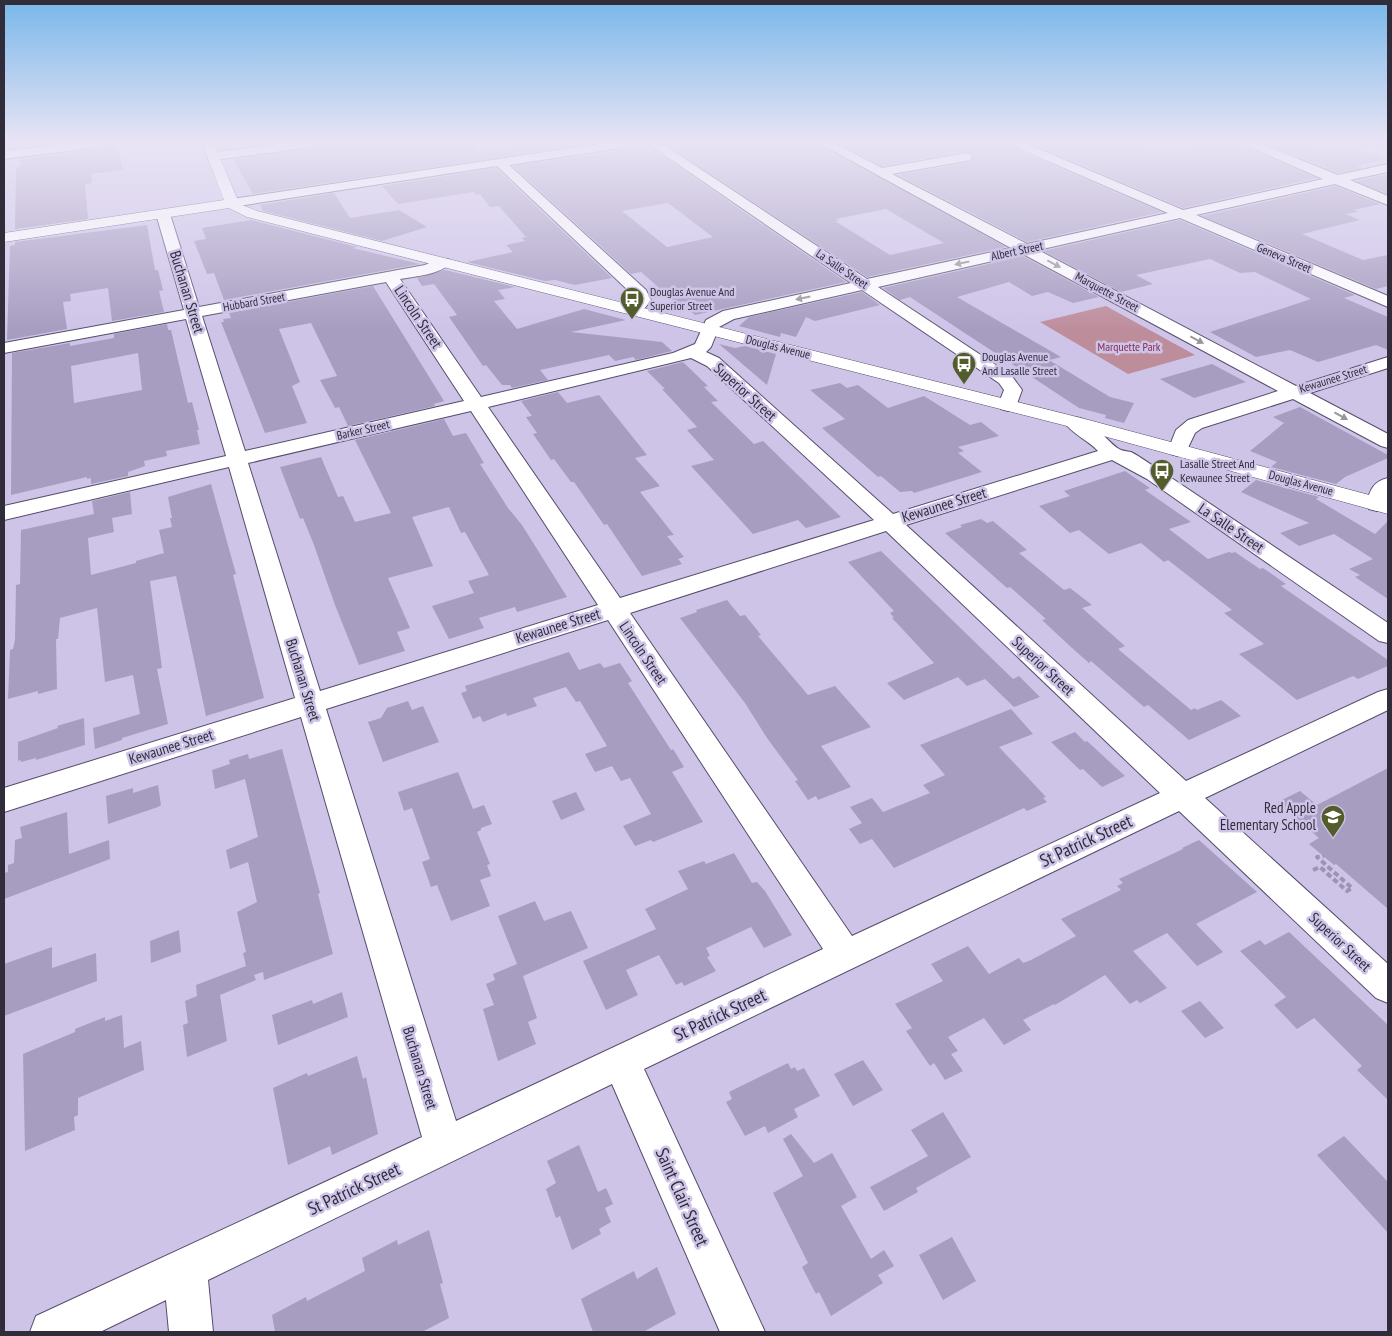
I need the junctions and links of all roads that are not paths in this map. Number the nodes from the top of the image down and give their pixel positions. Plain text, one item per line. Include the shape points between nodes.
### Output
1 (217, 205) edge
2 (234, 205) edge
3 (546, 205) edge
4 (746, 205) edge
5 (944, 205) edge
6 (1160, 205) edge
7 (1225, 205) edge
8 (164, 214) junction
9 (1183, 215) junction
10 (4, 238) edge
11 (1026, 249) junction
12 (443, 262) junction
13 (391, 277) junction
14 (865, 285) junction
15 (1388, 302) edge
16 (633, 310) junction
17 (193, 313) junction
18 (709, 330) junction
19 (4, 348) edge
20 (693, 352) junction
21 (1388, 362) edge
22 (1295, 391) junction
23 (476, 404) junction
24 (1008, 405) junction
25 (1074, 422) junction
26 (1388, 442) edge
27 (1178, 450) junction
28 (1112, 454) junction
29 (237, 459) junction
30 (1385, 495) edge
31 (4, 513) edge
32 (889, 522) junction
33 (613, 608) junction
34 (1388, 635) edge
35 (1388, 700) edge
36 (310, 704) junction
37 (1182, 796) junction
38 (4, 800) edge
39 (846, 955) junction
40 (1388, 987) edge
41 (621, 1062) junction
42 (444, 1146) junction
43 (184, 1270) junction
44 (52, 1332) edge
45 (192, 1332) edge
46 (743, 1332) edge

1 - 8 main road
2 - 12 main road, Douglas Avenue via 252,214
3 - 16 street via 640,293 643,300
4 - 14 street, La Salle Street
5 - 11 street, Marquette Street
6 - 9 street, Geneva Street
7 - 9 street, Albert Street
8 - 10 main road
8 - 17 street, Buchanan Street
9 - 11 street, Albert Street
9 - 15 street, Geneva Street
11 -> 14 street, Albert Street
11 -> 22 street, Marquette Street
12 - 13 street, Hubbard Street via 426,270
12 - 16 main road, Douglas Avenue
13 - 17 street, Hubbard Street
13 - 23 street, Lincoln Street
14 -> 18 street, Albert Street via 727,315 713,323
14 - 24 street, La Salle Street via 1005,379 1014,390
16 - 18 main road, Douglas Avenue
17 - 19 street, Hubbard Street
17 - 29 street, Buchanan Street
18 - 20 street via 706,342
18 - 24 main road, Douglas Avenue
20 - 23 street, Barker Street via 680,358
20 - 32 street, Superior Street via 713,362
21 - 22 street, Kewaunee Street
22 -> 26 street, Marquette Street
22 - 27 street, Kewaunee Street via 1192,425 1186,430
23 - 29 street, Barker Street
23 - 33 street, Lincoln Street
24 - 25 main road, Douglas Avenue
25 - 27 main road, Douglas Avenue
25 - 28 street, La Salle Street via 1096,437
27 - 30 main road, Douglas Avenue
28 - 32 street, Kewaunee Street
28 - 34 street, La Salle Street via 1124,457 1154,475
29 - 31 street, Barker Street
29 - 36 street, Buchanan Street
32 - 33 street, Kewaunee Street
32 - 37 street, Superior Street
33 - 36 street, Kewaunee Street
33 - 39 street, Lincoln Street
35 - 37 street, St Patrick Street
36 - 38 street, Kewaunee Street
36 - 42 street, Buchanan Street
37 - 39 street, St Patrick Street
37 - 40 street, Superior Street
39 - 41 street, St Patrick Street
41 - 42 street, St Patrick Street
41 - 46 street, Saint Clair Street
42 - 43 street, St Patrick Street
43 - 44 street, St Patrick Street
43 - 45 street

